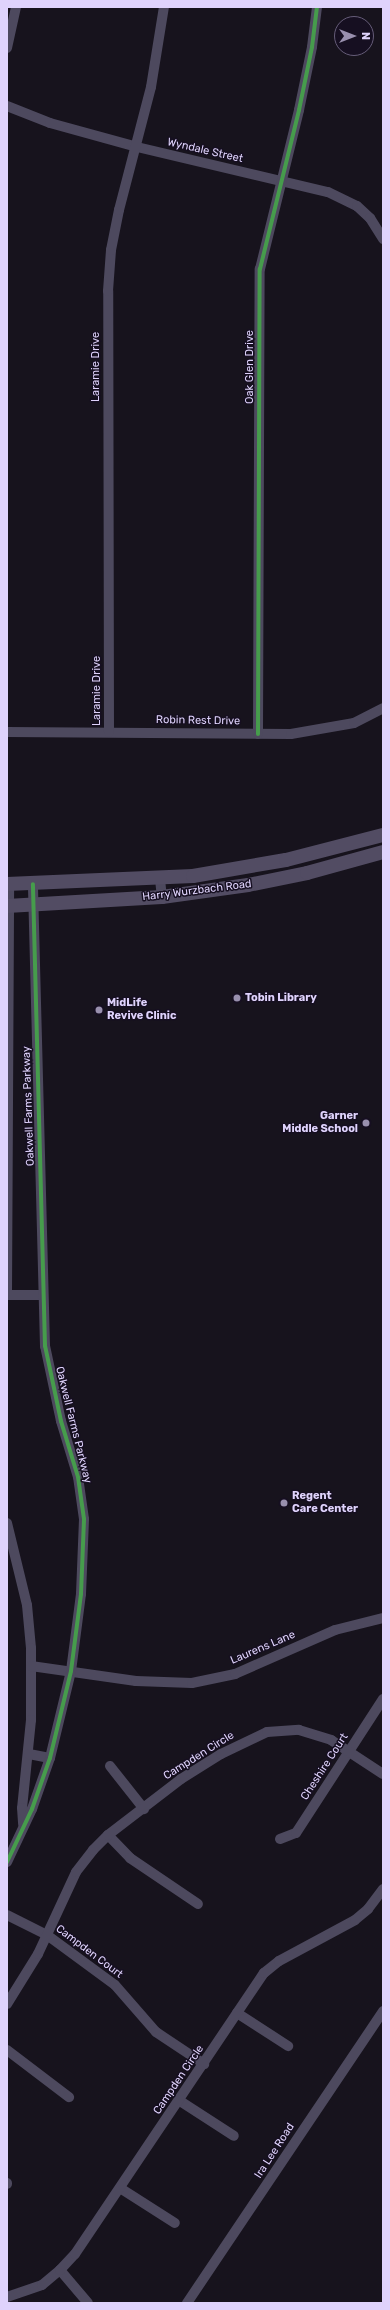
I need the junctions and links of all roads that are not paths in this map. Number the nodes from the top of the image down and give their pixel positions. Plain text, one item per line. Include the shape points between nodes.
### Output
1 (16, 7) edge
2 (164, 7) edge
3 (317, 7) edge
4 (7, 48) edge
5 (7, 106) edge
6 (137, 147) junction
7 (282, 180) junction
8 (383, 239) edge
9 (383, 708) edge
10 (7, 732) edge
11 (109, 732) junction
12 (258, 734) junction
13 (383, 835) edge
14 (335, 848) junction
15 (383, 852) edge
16 (339, 864) junction
17 (193, 876) junction
18 (160, 879) junction
19 (8, 884) edge
20 (33, 884) junction
21 (196, 892) junction
22 (162, 897) junction
23 (8, 906) edge
24 (32, 906) junction
25 (7, 1294) edge
26 (43, 1295) junction
27 (7, 1523) edge
28 (383, 1618) edge
29 (31, 1666) junction
30 (71, 1671) junction
31 (383, 1699) edge
32 (348, 1751) junction
33 (30, 1754) junction
34 (50, 1758) junction
35 (110, 1766) dead end
36 (383, 1774) edge
37 (144, 1809) junction
38 (23, 1824) junction
39 (108, 1835) junction
40 (280, 1838) dead end
41 (7, 1862) edge
42 (383, 1889) edge
43 (198, 1904) dead end
44 (7, 1915) edge
45 (47, 1935) junction
46 (7, 2004) edge
47 (383, 2011) edge
48 (237, 2013) junction
49 (288, 2046) dead end
50 (7, 2050) edge
51 (204, 2064) junction
52 (69, 2097) dead end
53 (180, 2100) junction
54 (234, 2136) dead end
55 (120, 2188) junction
56 (174, 2223) dead end
57 (60, 2270) junction
58 (7, 2297) edge
59 (88, 2303) edge
60 (187, 2303) edge

1 - 4 street
2 - 6 street, Laramie Drive via 151,87
3 - 7 street, Oak Glen Drive via 312,47
5 - 6 street, Wyndale Street via 50,123
6 - 7 street, Wyndale Street
6 - 11 street, Laramie Drive via 119,210 111,250 108,291
7 - 8 street, Wyndale Street via 328,192 357,206 370,218
7 - 12 street, Oak Glen Drive via 260,269
9 - 12 street, Robin Rest Drive via 364,719 340,727 311,732
10 - 11 street, Robin Rest Drive
11 - 12 street, Robin Rest Drive
13 - 14 main road, Harry Wurzbach Road
14 - 16 street
14 - 17 main road, Harry Wurzbach Road
15 - 16 main road, Harry Wurzbach Road
16 - 21 main road, Harry Wurzbach Road via 278,880
17 - 18 main road, Harry Wurzbach Road
17 - 21 street
18 - 20 main road, Harry Wurzbach Road
18 - 22 street
19 - 20 main road, Harry Wurzbach Road
19 - 23 street, Oakwell Farms Parkway
20 - 24 street, Oakwell Farms Parkway
21 - 22 main road, Harry Wurzbach Road
22 - 24 main road, Harry Wurzbach Road
23 - 24 main road, Harry Wurzbach Road
23 - 25 street, Oakwell Farms Parkway
24 - 26 street, Oakwell Farms Parkway
25 - 26 street
26 - 30 street, Oakwell Farms Parkway via 45,1346 51,1379 78,1477 84,1519 81,1594
27 - 29 street, Oakwell Farms Parkway via 27,1605
28 - 30 street, Laurens Lane via 335,1630 255,1667 214,1680 177,1684 156,1683
29 - 30 street, Laurens Lane
29 - 33 street, Oakwell Farms Parkway
30 - 34 street, Oakwell Farms Parkway
31 - 32 street, Cheshire Court
32 - 36 street, Campden Circle
32 - 37 street, Campden Circle via 331,1740 308,1731 291,1729 267,1732 221,1754 181,1779
32 - 40 street, Cheshire Court via 296,1833
33 - 34 street
33 - 38 street, Oakwell Farms Parkway via 22,1808
34 - 38 street, Oakwell Farms Parkway via 32,1809
35 - 37 street
37 - 39 street, Campden Circle
38 - 41 street, Oakwell Farms Parkway
39 - 43 street via 130,1858
39 - 45 street, Campden Circle via 76,1872
42 - 48 street, Campden Circle via 368,1909 355,1920 279,1961 264,1973
44 - 45 street, Campden Court
45 - 46 street, Campden Circle
45 - 51 street, Campden Court via 115,1985 156,2032
47 - 60 street, Ira Lee Road
48 - 49 street
48 - 51 street, Campden Circle
50 - 52 street
51 - 53 street, Campden Circle
53 - 54 street
53 - 55 street, Campden Circle
55 - 56 street
55 - 57 street, Campden Circle via 84,2241
57 - 58 street, Campden Circle via 32,2290
57 - 59 street

